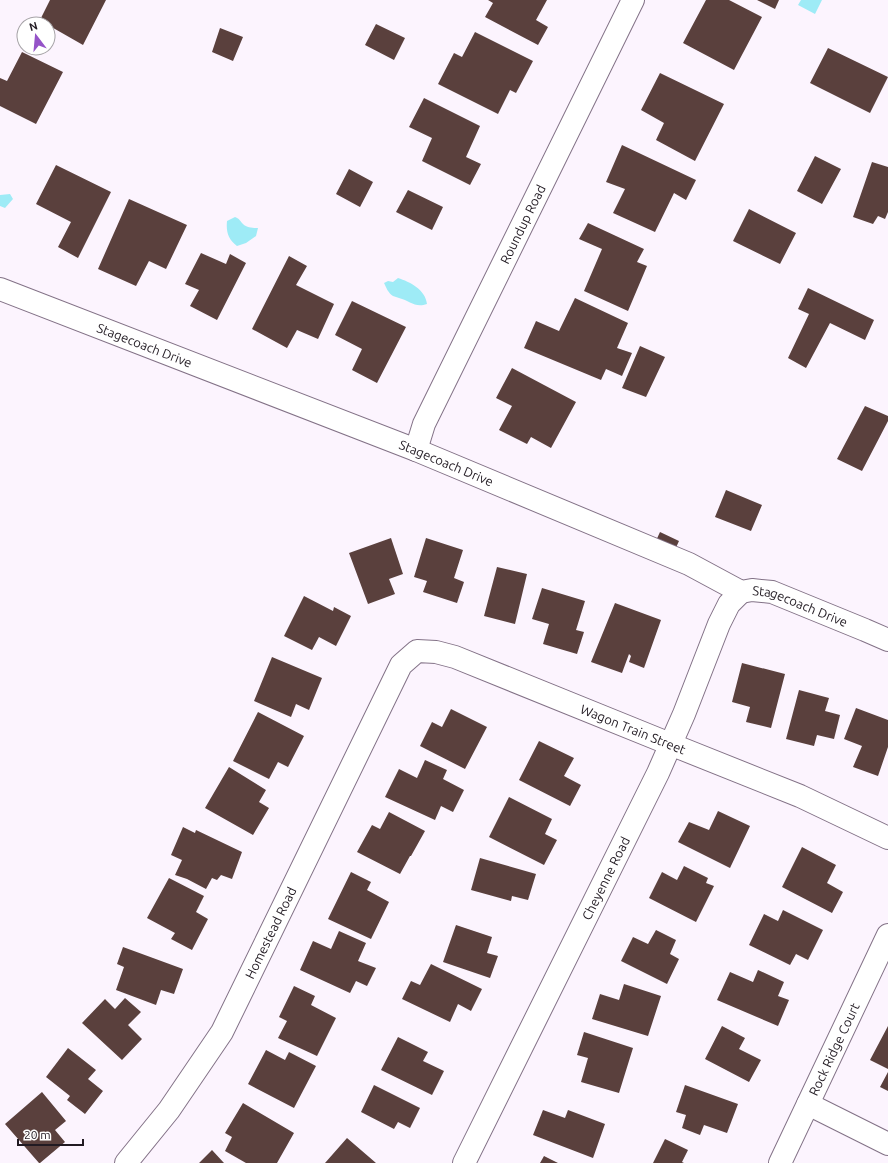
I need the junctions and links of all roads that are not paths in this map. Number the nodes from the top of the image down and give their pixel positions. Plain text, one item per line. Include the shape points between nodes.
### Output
1 (633, 0) edge
2 (0, 289) edge
3 (416, 450) junction
4 (741, 592) junction
5 (888, 640) edge
6 (390, 687) joint
7 (670, 744) junction
8 (888, 838) edge
9 (888, 934) edge
10 (808, 1104) junction
11 (888, 1144) edge
12 (126, 1163) edge
13 (464, 1163) edge
14 (780, 1163) edge

1 - 3 street, Roundup Road via 424,424
2 - 3 street, Stagecoach Drive
3 - 4 street, Stagecoach Drive via 689,564
4 - 5 street, Stagecoach Drive via 772,592
4 - 7 street, Cheyenne Road via 725,610
6 - 7 street, Wagon Train Street via 401,665 417,651 436,652 455,657
6 - 12 street, Homestead Road via 222,1032 169,1110
7 - 8 street, Wagon Train Street via 800,796
7 - 13 street, Cheyenne Road via 658,773
9 - 10 street, Rock Ridge Court
10 - 11 street
10 - 14 street, Rock Ridge Court

